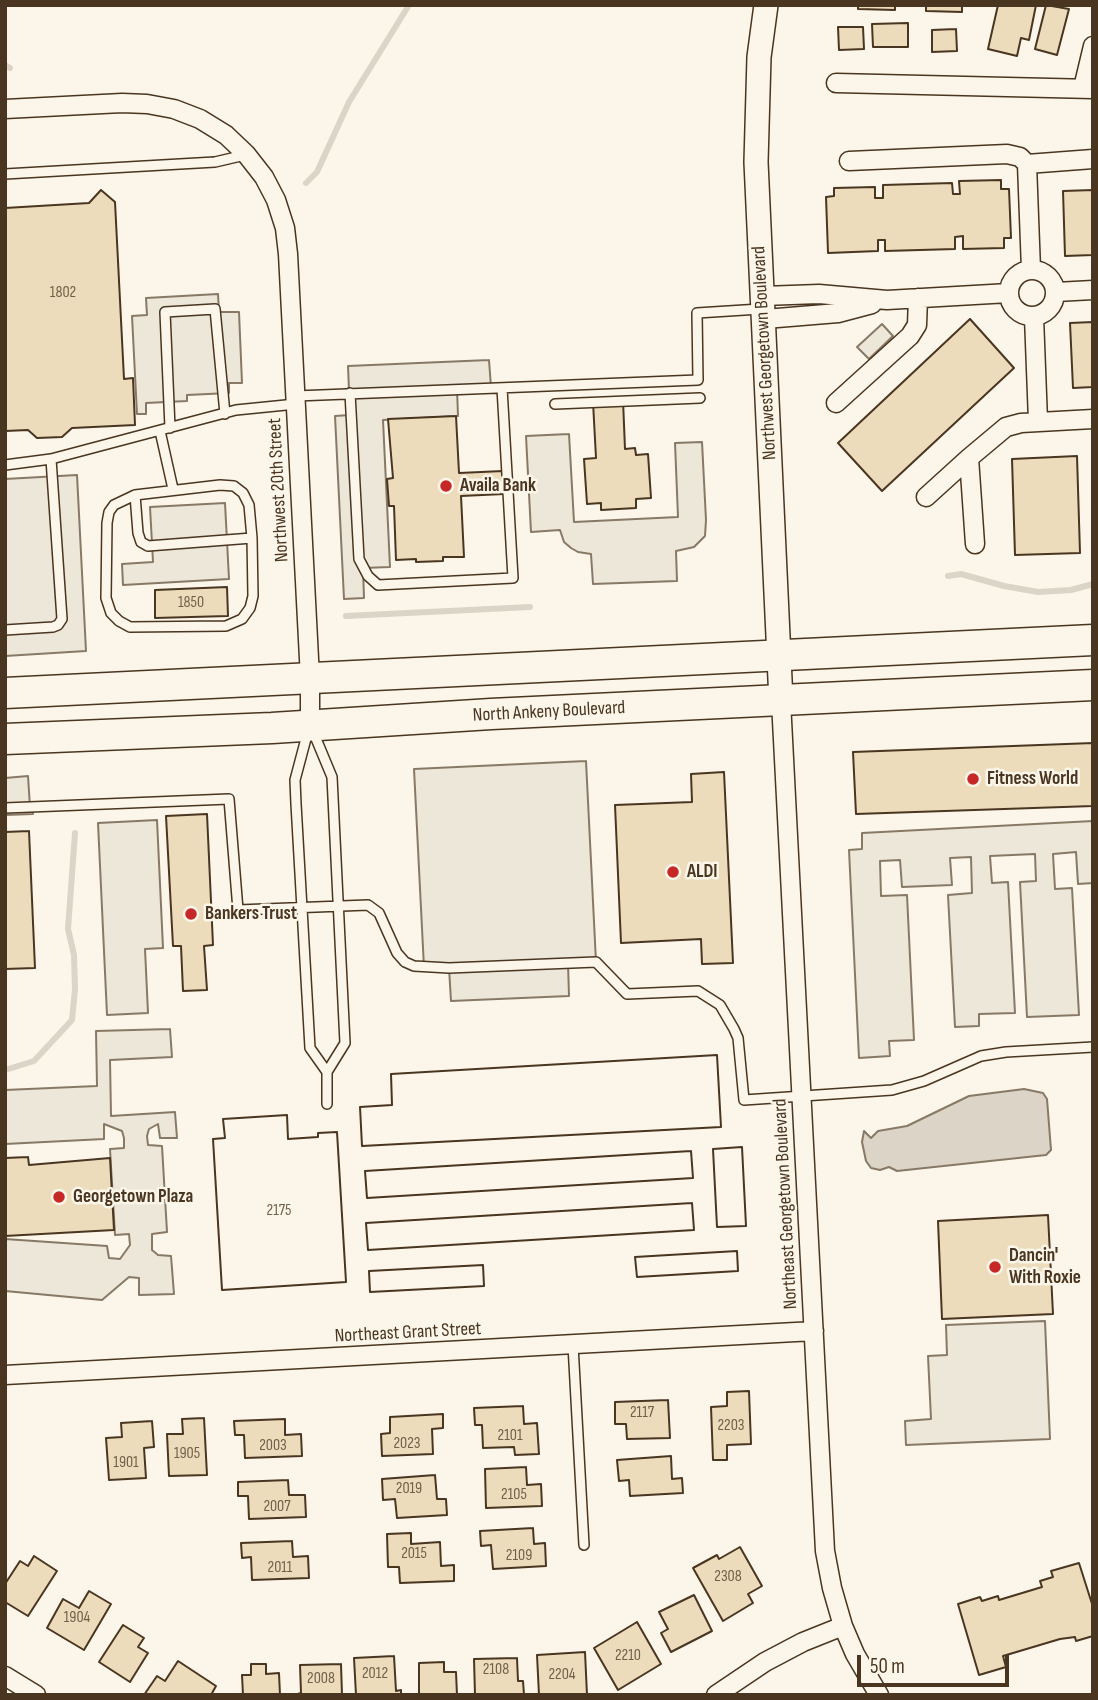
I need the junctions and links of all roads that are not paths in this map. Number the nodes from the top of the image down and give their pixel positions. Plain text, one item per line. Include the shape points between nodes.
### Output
1 (766, 5) edge
2 (1093, 46) edge
3 (836, 83) dead end
4 (1088, 88) edge
5 (5, 109) edge
6 (246, 154) junction
7 (1093, 159) edge
8 (849, 160) dead end
9 (1027, 164) junction
10 (5, 174) edge
11 (1031, 270) junction
12 (1093, 290) edge
13 (1056, 292) junction
14 (1009, 293) junction
15 (918, 298) junction
16 (764, 308) junction
17 (1034, 317) junction
18 (502, 388) junction
19 (350, 393) junction
20 (700, 398) dead end
21 (296, 400) junction
22 (836, 403) dead end
23 (555, 404) dead end
24 (225, 414) junction
25 (1093, 419) edge
26 (1038, 421) junction
27 (170, 428) junction
28 (160, 431) junction
29 (969, 458) junction
30 (51, 459) junction
31 (5, 465) edge
32 (173, 489) junction
33 (135, 495) junction
34 (926, 497) dead end
35 (252, 538) junction
36 (975, 544) dead end
37 (5, 630) edge
38 (1093, 640) edge
39 (779, 655) junction
40 (310, 678) junction
41 (1093, 685) edge
42 (5, 693) edge
43 (781, 701) junction
44 (310, 724) junction
45 (5, 739) edge
46 (5, 808) edge
47 (338, 905) junction
48 (303, 907) junction
49 (1093, 1047) edge
50 (327, 1072) junction
51 (802, 1096) junction
52 (327, 1104) dead end
53 (814, 1331) junction
54 (573, 1345) junction
55 (5, 1375) edge
56 (584, 1545) dead end
57 (843, 1626) junction
58 (5, 1676) edge
59 (36, 1695) edge
60 (716, 1695) edge
61 (879, 1695) edge

1 - 16 street, Northwest Georgetown Boulevard via 756,106
2 - 4 street
3 - 4 street
5 - 6 street, Northwest 20th Street via 148,104 200,119
6 - 10 lane via 215,162
6 - 21 street, Northwest 20th Street via 264,177 285,228
7 - 9 street
8 - 9 street via 1007,154
9 - 11 street
11 - 13 street via 1052,280
11 - 14 street via 1014,279
12 - 13 street
13 - 17 street via 1050,309
14 - 15 street
14 - 17 street via 1013,307
15 - 16 street via 819,294
15 - 22 street via 918,325 910,336
16 - 18 lane via 697,313 698,380
16 - 39 street, Northwest Georgetown Boulevard
17 - 26 street
18 - 19 lane
18 - 19 lane via 513,578 378,585 359,559
19 - 21 lane
20 - 23 lane
21 - 24 lane
21 - 40 street, Northwest 20th Street
24 - 27 lane
24 - 27 lane via 215,309 164,312
25 - 26 street
26 - 29 street via 1006,428
27 - 28 lane
28 - 30 lane
28 - 32 lane
29 - 34 street
29 - 36 street
30 - 31 lane
30 - 37 lane via 62,619 53,627
32 - 33 lane
32 - 35 lane via 234,486 248,505
33 - 35 lane via 138,533 148,546
33 - 35 lane via 114,505 107,523 106,598 111,613 130,627 226,626 242,618 253,596
38 - 39 main road
39 - 40 main road
39 - 43 street, Northwest Georgetown Boulevard
40 - 42 main road
40 - 44 street, Northwest 20th Street
41 - 43 main road, North Ankeny Boulevard
43 - 44 main road, North Ankeny Boulevard
43 - 51 street, Northeast Georgetown Boulevard
44 - 45 main road, North Ankeny Boulevard
44 - 47 lane via 332,777
44 - 48 lane via 295,780
46 - 48 lane via 229,799 238,910
47 - 48 lane
47 - 50 lane via 345,1043
47 - 51 lane via 368,905 379,913 397,953 414,966 596,962 627,994 698,991 720,1005 738,1038 744,1100
48 - 50 lane via 310,1048
49 - 51 lane via 981,1056 896,1089
50 - 52 lane
51 - 53 street, Northeast Georgetown Boulevard
53 - 54 street, Northeast Grant Street
53 - 57 street, Northeast Georgetown Boulevard via 825,1551
54 - 55 street, Northeast Grant Street
54 - 56 lane
57 - 60 street via 765,1662
57 - 61 street, Northeast Georgetown Boulevard
58 - 59 street

